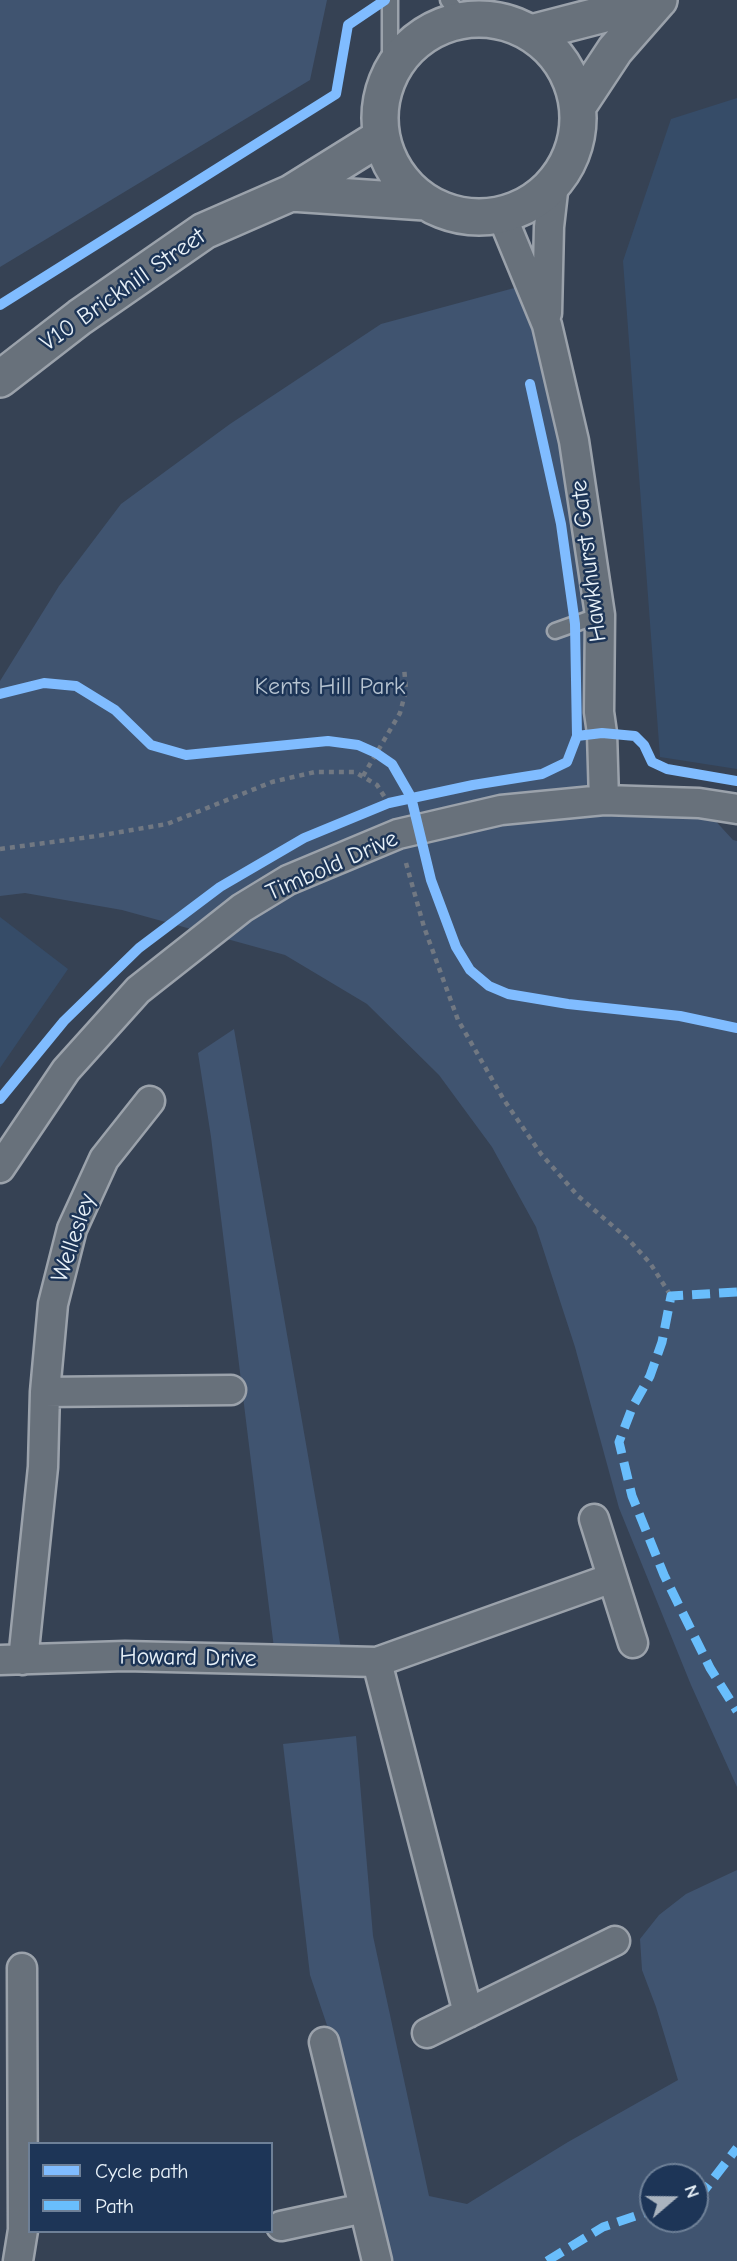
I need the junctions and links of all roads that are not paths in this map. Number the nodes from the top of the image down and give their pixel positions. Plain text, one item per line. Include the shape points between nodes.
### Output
1 (390, 0) edge
2 (658, 0) edge
3 (455, 10) edge
4 (531, 33) junction
5 (390, 74) junction
6 (578, 106) junction
7 (381, 137) junction
8 (554, 183) junction
9 (291, 193) junction
10 (425, 202) junction
11 (502, 216) junction
12 (547, 325) junction
13 (0, 379) edge
14 (600, 615) junction
15 (555, 631) dead end
16 (604, 800) junction
17 (737, 809) edge
18 (150, 1101) dead end
19 (0, 1168) edge
20 (231, 1390) dead end
21 (45, 1392) junction
22 (594, 1518) dead end
23 (612, 1578) junction
24 (633, 1643) dead end
25 (11, 1660) edge
26 (377, 1662) junction
27 (615, 1941) dead end
28 (22, 1968) dead end
29 (468, 2013) junction
30 (427, 2033) dead end
31 (324, 2042) dead end
32 (364, 2208) junction
33 (281, 2226) dead end
34 (18, 2261) edge
35 (377, 2261) edge

1 - 5 lane
2 - 4 street
2 - 6 street via 615,50
3 - 4 street
3 - 5 street via 407,48
4 - 6 street via 553,52 569,77
5 - 7 street via 380,105
6 - 8 street via 569,160
7 - 9 street, V10 Brickhill Street
7 - 10 street via 396,174
8 - 11 street via 531,203
8 - 12 street, Hawkhurst Gate
9 - 10 street, V10 Brickhill Street
9 - 13 street, V10 Brickhill Street via 204,231
10 - 11 street via 449,214
11 - 12 street, Hawkhurst Gate
12 - 14 street, Hawkhurst Gate via 574,442
14 - 15 lane
14 - 16 street, Hawkhurst Gate
16 - 17 street, Timbold Drive
16 - 19 street, Timbold Drive via 501,810 398,834 288,880 242,908 138,990 66,1070
18 - 21 street, Wellesley via 104,1160 72,1229 53,1304
20 - 21 street
21 - 25 street, Wellesley via 43,1466 29,1579
22 - 23 street
23 - 24 street
23 - 26 street, Howard Drive
25 - 26 street, Howard Drive via 125,1656
26 - 29 street
27 - 29 street
28 - 34 street via 23,2230
29 - 30 street
31 - 32 street
32 - 33 street
32 - 35 street

